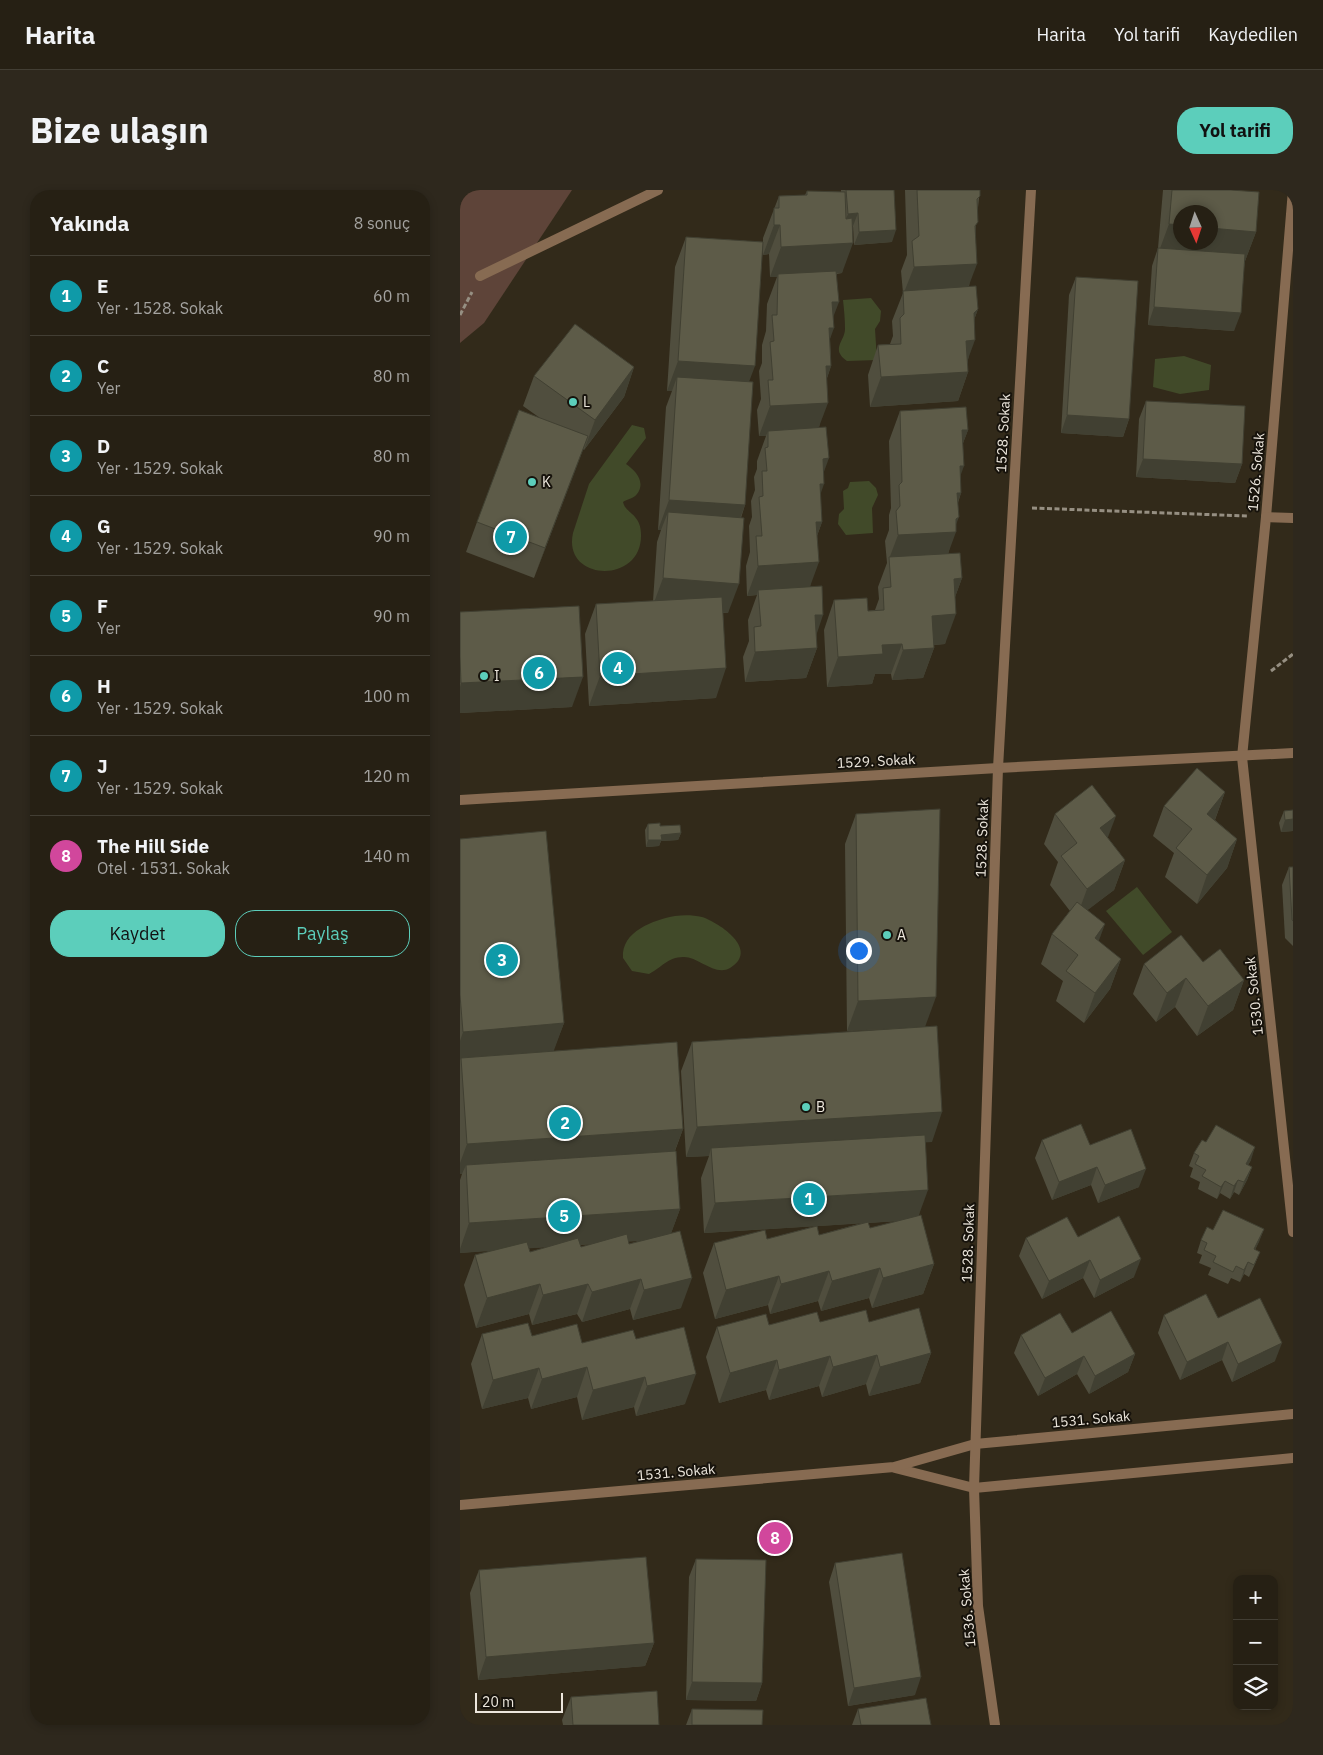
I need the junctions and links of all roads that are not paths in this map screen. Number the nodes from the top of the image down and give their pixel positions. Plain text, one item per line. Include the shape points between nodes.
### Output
1 (658, 190) edge
2 (1031, 190) edge
3 (1293, 190) edge
4 (480, 276) dead end
5 (1266, 517) junction
6 (1293, 518) edge
7 (1293, 753) edge
8 (1242, 756) junction
9 (998, 768) junction
10 (460, 800) edge
11 (1293, 1232) edge
12 (1293, 1414) edge
13 (975, 1444) junction
14 (1293, 1458) edge
15 (894, 1468) junction
16 (974, 1488) junction
17 (460, 1505) edge
18 (995, 1725) edge

1 - 4 street
2 - 9 street, 1528. Sokak
3 - 5 street, 1526. Sokak
5 - 6 street
5 - 8 street, 1526. Sokak
7 - 8 street, 1529. Sokak
8 - 9 street, 1529. Sokak
8 - 11 street, 1530. Sokak
9 - 10 street, 1529. Sokak
9 - 13 street, 1528. Sokak
12 - 13 street, 1531. Sokak
13 - 15 street, 1531. Sokak
13 - 16 street, 1528. Sokak
14 - 16 street, 1531. Sokak
15 - 16 street, 1531. Sokak
15 - 17 street, 1531. Sokak
16 - 18 street, 1536. Sokak via 978,1606

